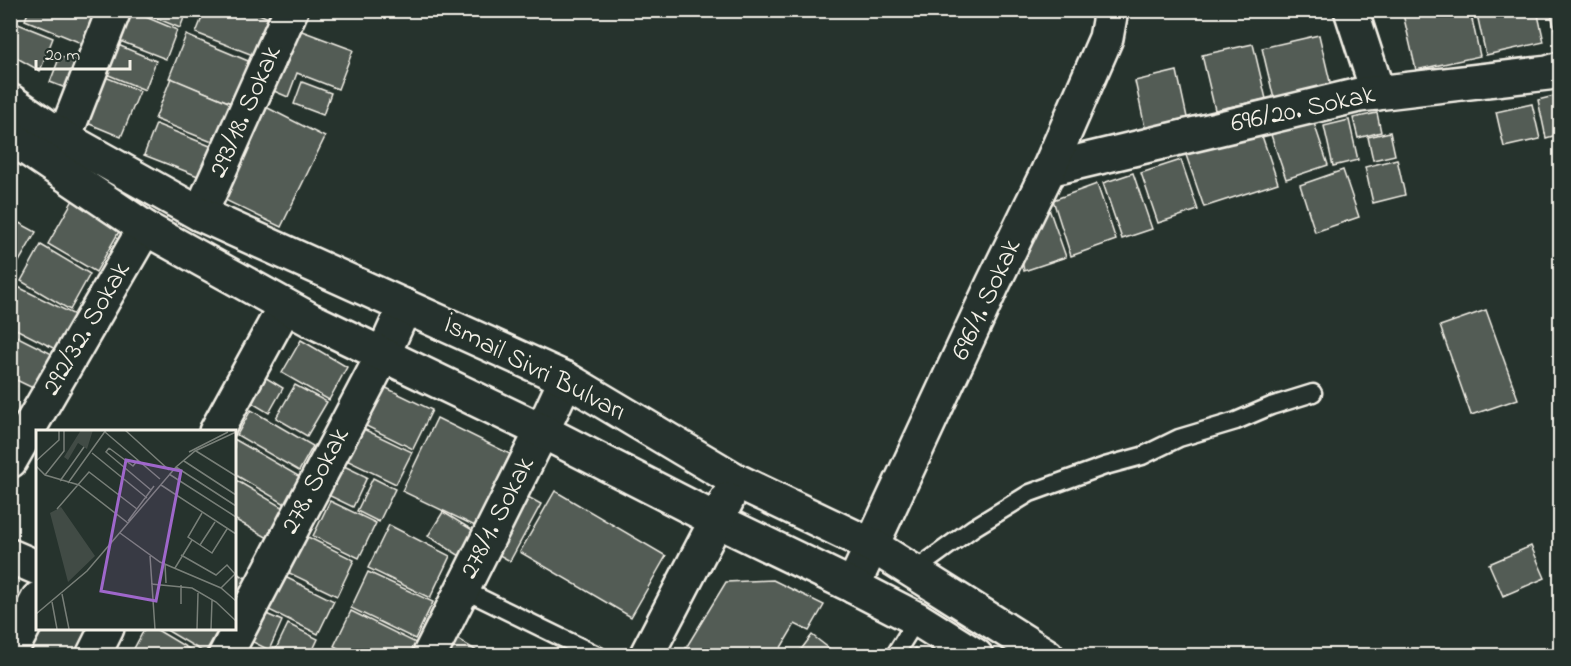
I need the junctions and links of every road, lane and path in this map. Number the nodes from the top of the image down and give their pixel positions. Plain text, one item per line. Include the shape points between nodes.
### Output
1 (114, 10) edge
2 (291, 10) edge
3 (1111, 10) edge
4 (1351, 10) edge
5 (1560, 69) edge
6 (1378, 93) junction
7 (10, 101) edge
8 (64, 138) junction
9 (13, 143) edge
10 (1049, 169) junction
11 (200, 214) junction
12 (145, 228) junction
13 (285, 306) junction
14 (405, 306) junction
15 (382, 355) junction
16 (566, 379) junction
17 (1313, 393) dead end
18 (217, 430) edge
19 (542, 431) junction
20 (10, 461) edge
21 (737, 481) junction
22 (716, 520) junction
23 (873, 546) junction
24 (10, 556) edge
25 (36, 567) edge
26 (914, 571) junction
27 (853, 586) junction
28 (462, 589) junction
29 (36, 603) edge
30 (917, 619) junction
31 (107, 630) edge
32 (10, 653) edge
33 (93, 656) edge
34 (225, 656) edge
35 (429, 656) edge
36 (599, 656) edge
37 (646, 656) edge
38 (894, 656) edge
39 (976, 656) edge
40 (1047, 656) edge

1 - 8 street
2 - 11 street, 293/18. Sokak
3 - 10 street, 696/1. Sokak via 1106,38
4 - 6 street
5 - 6 street, 696/20. Sokak
6 - 10 street, 696/20. Sokak
7 - 8 street, İsmail Sivri Bulvarı
8 - 11 street, İsmail Sivri Bulvarı
9 - 12 street, İsmail Sivri Bulvarı
10 - 23 street, 696/1. Sokak
11 - 14 street, İsmail Sivri Bulvarı
12 - 13 street, İsmail Sivri Bulvarı
12 - 20 street, 292/32. Sokak
13 - 15 street, İsmail Sivri Bulvarı
13 - 18 street
14 - 15 street, 278. Sokak
14 - 16 street, İsmail Sivri Bulvarı
15 - 19 street, İsmail Sivri Bulvarı
15 - 34 street, 278. Sokak
16 - 19 street, 278/1. Sokak
16 - 21 street, İsmail Sivri Bulvarı
17 - 26 lane via 1030,493
19 - 22 street, İsmail Sivri Bulvarı
19 - 28 street, 278/1. Sokak
21 - 22 street
21 - 23 street, İsmail Sivri Bulvarı
22 - 27 street, İsmail Sivri Bulvarı
22 - 37 street
23 - 26 street, İsmail Sivri Bulvarı
23 - 27 street, 696/1. Sokak
24 - 25 street
26 - 40 street, İsmail Sivri Bulvarı
27 - 30 street, İsmail Sivri Bulvarı
28 - 35 street, 278/1. Sokak
28 - 36 lane
29 - 32 street
30 - 38 lane
30 - 39 street, İsmail Sivri Bulvarı
31 - 33 street

